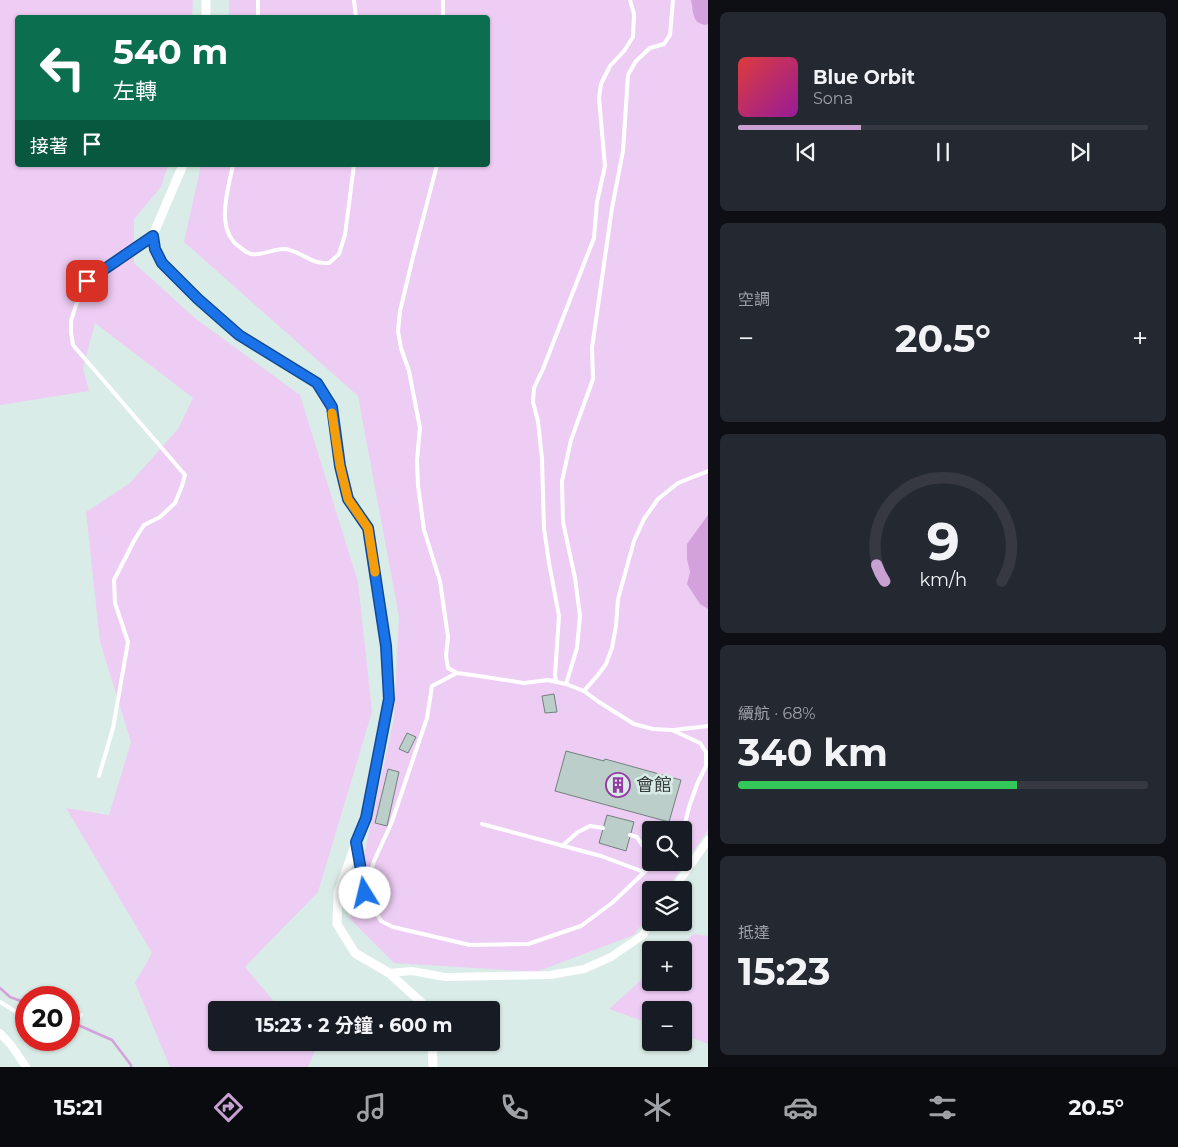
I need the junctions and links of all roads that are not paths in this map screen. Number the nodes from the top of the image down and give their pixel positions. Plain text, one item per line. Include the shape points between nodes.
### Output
1 (206, 0) edge
2 (258, 0) edge
3 (354, 0) edge
4 (444, 0) edge
5 (630, 0) edge
6 (673, 0) edge
7 (206, 15) edge
8 (258, 15) edge
9 (356, 15) edge
10 (443, 15) edge
11 (182, 167) edge
12 (233, 167) edge
13 (354, 167) edge
14 (436, 167) edge
15 (153, 236) junction
16 (708, 471) edge
17 (457, 674) junction
18 (556, 682) junction
19 (566, 684) junction
20 (584, 691) junction
21 (708, 726) edge
22 (672, 730) junction
23 (99, 776) dead end
24 (685, 821) edge
25 (482, 824) dead end
26 (603, 828) dead end
27 (630, 835) dead end
28 (708, 840) edge
29 (356, 842) junction
30 (562, 846) junction
31 (644, 872) junction
32 (680, 881) edge
33 (365, 893) junction
34 (645, 931) edge
35 (389, 974) junction
36 (420, 1001) edge
37 (0, 1002) edge
38 (15, 1011) edge
39 (0, 1033) edge
40 (432, 1051) edge
41 (26, 1067) edge
42 (433, 1067) edge

1 - 7 street
2 - 8 lane
3 - 9 lane
4 - 10 lane
5 - 18 lane via 634,14 633,37 610,66 601,84 599,98 605,166 594,238 534,388 533,402 542,459 544,528 559,616
6 - 19 lane via 670,35 664,44 650,48 636,61 628,75 623,152 592,348 593,379 571,440 562,481 563,522 580,616 577,648
11 - 15 street
12 - 13 lane via 225,222 238,247 251,254 284,249 329,264 339,254 345,235
14 - 17 lane via 398,331 420,428 417,460 424,530 440,581 448,638 448,668
15 - 23 lane via 87,281 71,321 73,345 185,475 175,503 160,517 144,525 114,580 115,603 128,642 113,728
15 - 29 street via 162,263 198,299 239,335 317,383 332,407 348,499 368,528 386,646 389,699 366,818
16 - 20 lane via 678,483 658,499 644,519 634,541 618,599 612,648 606,664
17 - 18 lane via 524,683
17 - 33 lane via 432,686 427,718
18 - 19 lane
19 - 20 lane
20 - 22 lane via 634,724
21 - 22 lane
22 - 24 lane via 700,743 706,752 706,766
25 - 30 lane
26 - 30 lane via 590,826
27 - 31 lane via 637,837 646,851
28 - 32 street
29 - 33 lane
29 - 35 street via 338,893 337,924 355,953
30 - 31 lane
31 - 33 lane via 612,903 581,926 528,944 470,945 393,927 381,921
34 - 35 street via 611,957 584,969 550,975 446,977 412,971
35 - 36 street
37 - 38 lane
39 - 41 street
40 - 42 street

